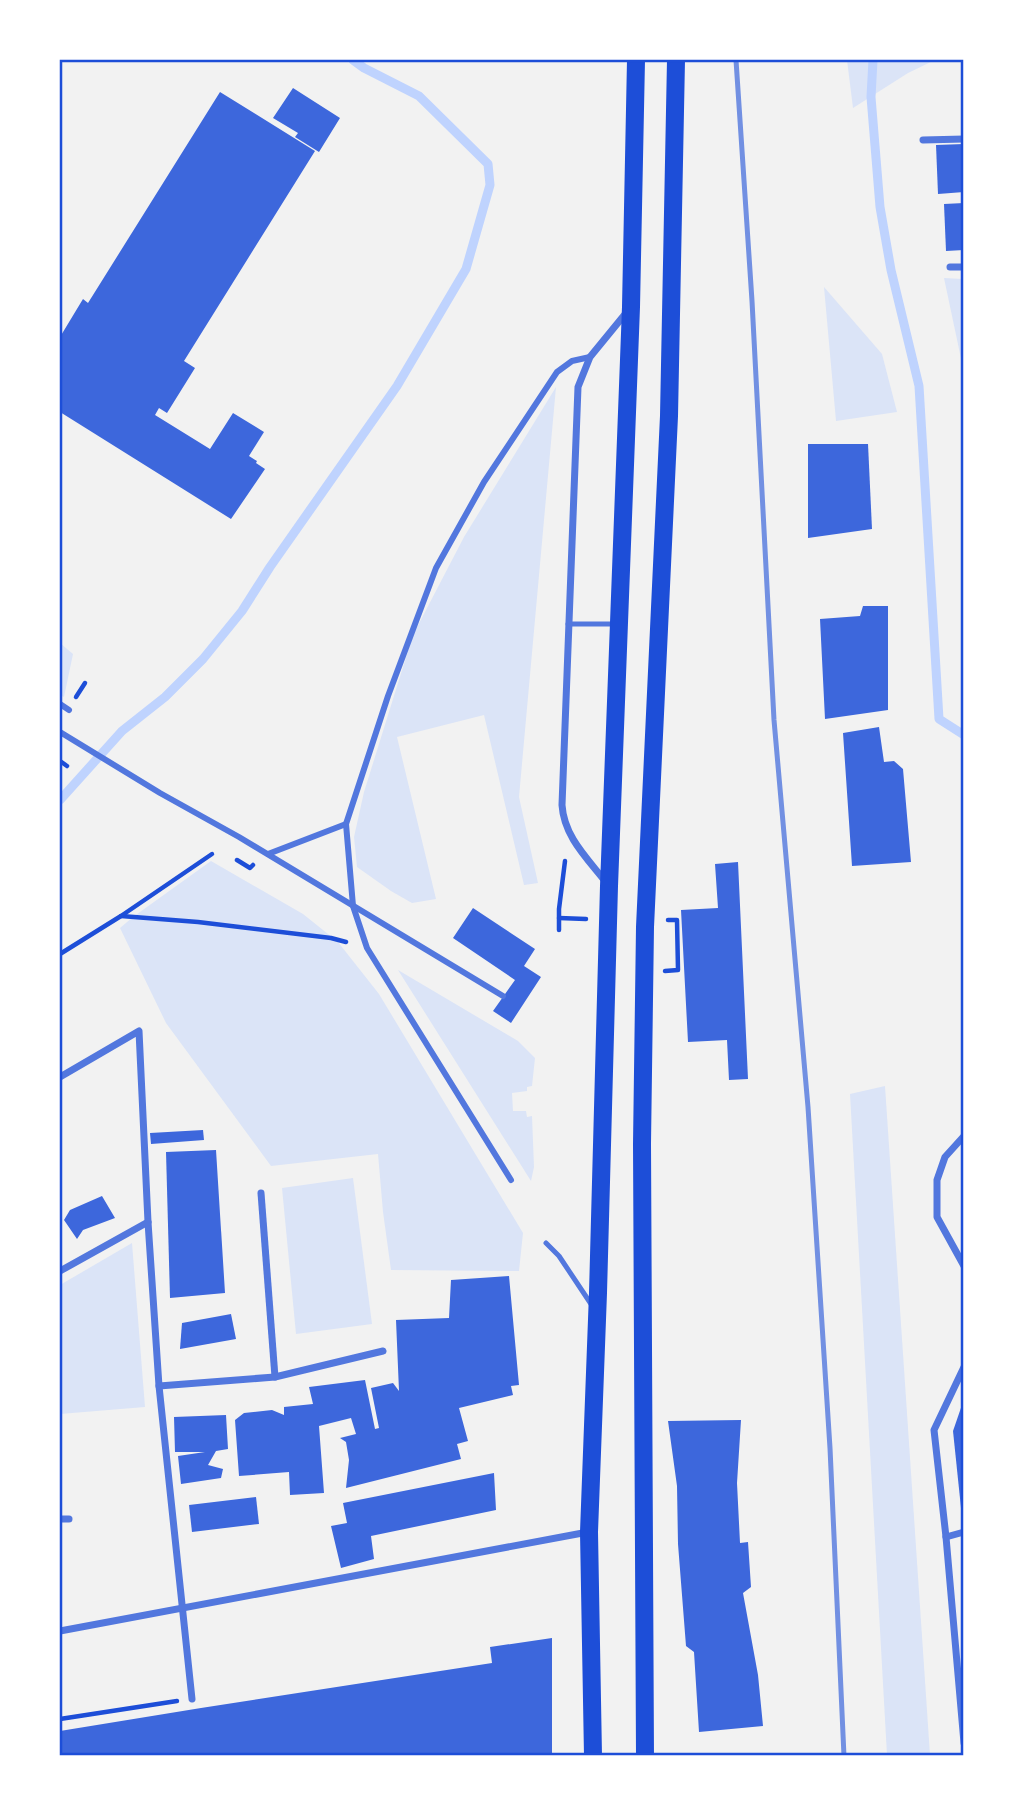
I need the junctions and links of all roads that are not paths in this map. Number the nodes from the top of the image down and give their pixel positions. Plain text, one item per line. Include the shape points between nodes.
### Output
1 (636, 60) edge
2 (676, 60) edge
3 (964, 139) edge
4 (923, 140) dead end
5 (950, 267) dead end
6 (964, 267) edge
7 (631, 307) junction
8 (590, 357) junction
9 (568, 624) junction
10 (619, 624) junction
11 (60, 704) edge
12 (69, 710) dead end
13 (60, 732) edge
14 (346, 824) junction
15 (268, 854) junction
16 (608, 886) junction
17 (353, 906) junction
18 (503, 996) dead end
19 (60, 1077) edge
20 (964, 1136) edge
21 (511, 1180) dead end
22 (261, 1192) dead end
23 (148, 1222) junction
24 (546, 1243) dead end
25 (964, 1266) edge
26 (60, 1271) edge
27 (597, 1312) junction
28 (383, 1351) dead end
29 (964, 1367) edge
30 (275, 1377) junction
31 (159, 1386) junction
32 (60, 1519) edge
33 (69, 1520) dead end
34 (589, 1532) junction
35 (964, 1532) edge
36 (946, 1537) junction
37 (183, 1608) junction
38 (60, 1632) edge
39 (192, 1699) road end
40 (592, 1735) junction
41 (964, 1743) edge
42 (583, 1755) edge
43 (593, 1755) edge
44 (645, 1755) edge

1 - 7 main road
2 - 44 main road via 669,416 645,927
3 - 4 street
5 - 6 street
7 - 8 street
7 - 10 main road
8 - 9 street via 578,387
8 - 14 street via 572,361 557,372 484,482 436,568
9 - 10 lane
9 - 16 street via 563,819
10 - 16 main road
11 - 12 street
13 - 15 street
14 - 15 street
14 - 17 street
15 - 17 street
16 - 27 main road
17 - 18 street
17 - 21 street via 367,948
19 - 23 street via 139,1031
20 - 25 street via 945,1157 937,1180 937,1217
22 - 30 street
23 - 26 street
23 - 31 street
24 - 27 lane
27 - 34 main road
28 - 30 street
29 - 36 street via 934,1430
30 - 31 street
31 - 37 street
32 - 33 street
34 - 37 street
34 - 40 main road
35 - 36 street
36 - 41 street
37 - 38 street
37 - 39 street
40 - 42 street
40 - 43 main road

